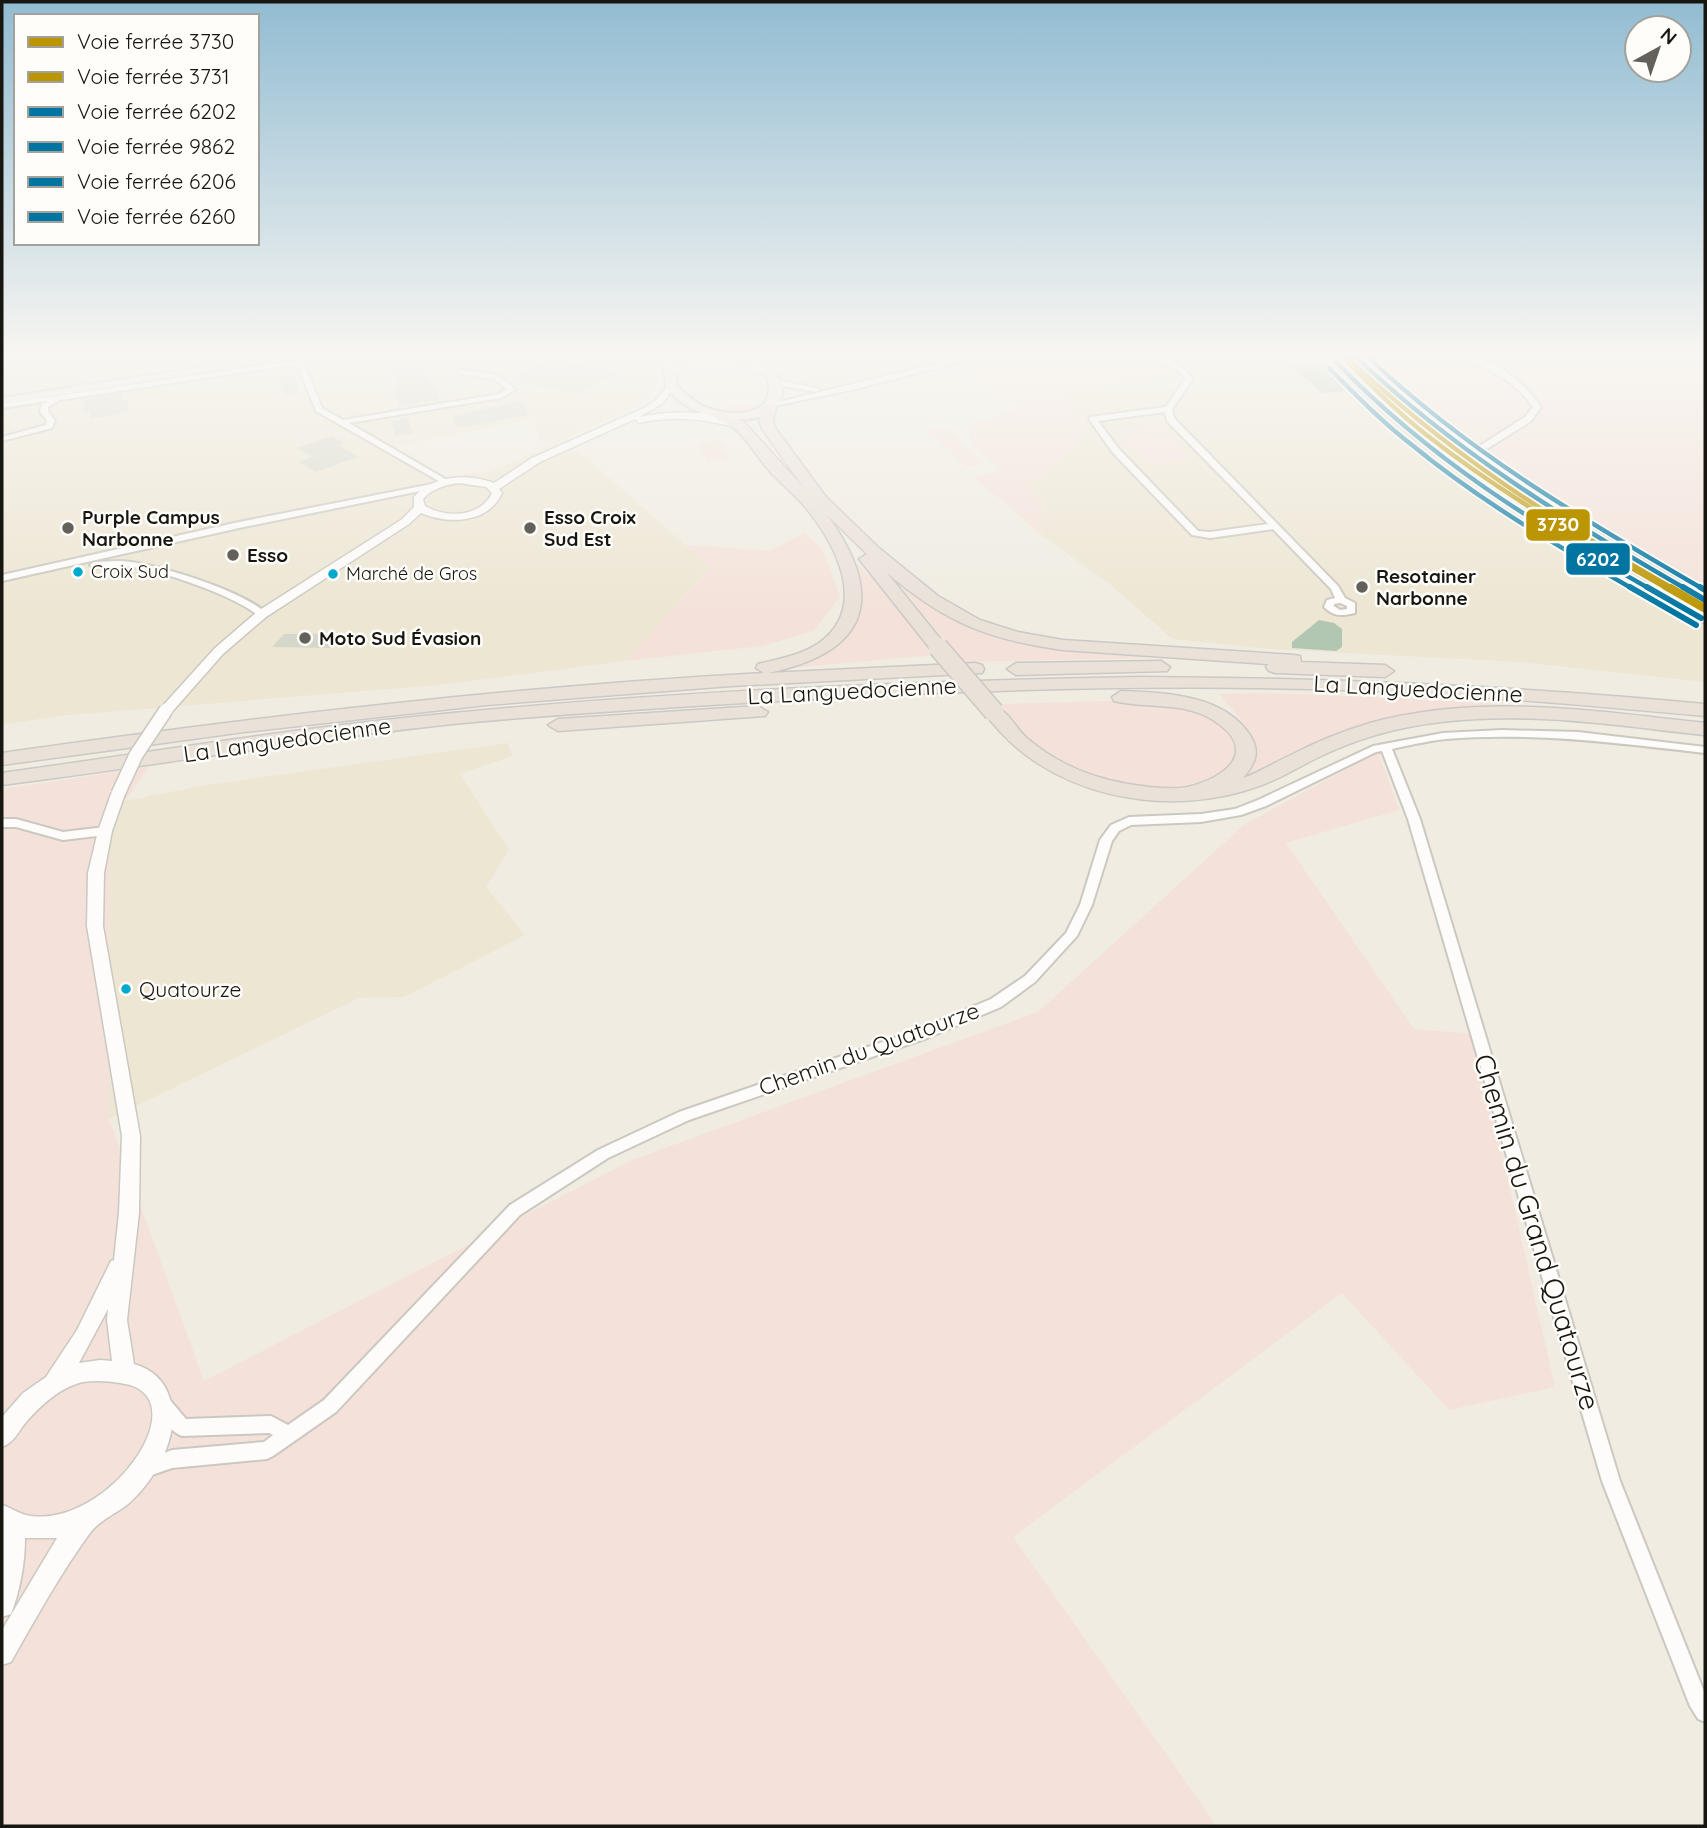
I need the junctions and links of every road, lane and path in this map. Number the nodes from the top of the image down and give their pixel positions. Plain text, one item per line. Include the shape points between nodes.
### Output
1 (374, 441) edge
2 (578, 441) edge
3 (753, 441) edge
4 (779, 441) edge
5 (1109, 441) edge
6 (1192, 441) edge
7 (1423, 441) edge
8 (1493, 441) edge
9 (536, 460) junction
10 (426, 473) junction
11 (476, 480) junction
12 (438, 484) junction
13 (494, 487) junction
14 (403, 491) junction
15 (815, 501) junction
16 (420, 509) junction
17 (445, 517) junction
18 (1275, 526) junction
19 (152, 545) junction
20 (367, 547) junction
21 (134, 564) junction
22 (2, 579) edge
23 (2, 586) edge
24 (241, 600) junction
25 (1341, 600) dead end
26 (1705, 600) edge
27 (278, 602) junction
28 (262, 614) junction
29 (1705, 620) edge
30 (1348, 669) junction
31 (642, 686) junction
32 (1705, 695) edge
33 (1705, 710) edge
34 (1705, 729) edge
35 (1387, 746) junction
36 (1705, 750) edge
37 (2, 759) edge
38 (2, 779) edge
39 (2, 794) edge
40 (1186, 794) junction
41 (2, 822) edge
42 (105, 831) junction
43 (122, 1259) junction
44 (124, 1369) junction
45 (53, 1385) junction
46 (163, 1405) junction
47 (289, 1435) junction
48 (2, 1436) edge
49 (145, 1469) junction
50 (86, 1519) junction
51 (8, 1520) edge
52 (2, 1605) edge
53 (2, 1653) edge
54 (1705, 1712) edge

1 - 10 street
2 - 9 street
3 - 15 highway
4 - 15 highway via 800,469
5 - 18 street via 1195,533
6 - 18 street
7 - 29 street via 1534,518
8 - 26 street via 1473,454 1478,461 1541,504
9 - 11 street
9 - 13 street
10 - 12 street
10 - 14 street via 421,482
11 - 12 street
11 - 13 street
12 - 14 street
12 - 16 street via 418,499
13 - 17 street via 496,499 489,507
14 - 19 street
15 - 30 highway via 932,599 987,629 1063,645 1294,660
15 - 31 highway via 847,559 853,584 855,609 834,641 816,653 779,665
15 - 40 highway, bridge via 1020,743 1072,774 1121,789
16 - 17 street
16 - 20 street
17 - 20 street
18 - 25 street via 1335,588
19 - 21 street via 139,552
19 - 22 street
20 - 27 street
21 - 23 street via 90,565
21 - 24 street
24 - 27 street
24 - 28 street
27 - 28 street
28 - 42 street, bridge via 219,650 166,710 136,755
30 - 31 highway, La Languedocienne via 989,669
30 - 32 highway, La Languedocienne via 1496,676
31 - 37 highway, La Languedocienne via 374,709
33 - 38 highway, La Languedocienne via 1360,685 1186,682 879,689 413,723
34 - 40 highway via 1527,714 1403,721 1357,734 1248,783
35 - 36 street, Chemin du Quatourze via 1443,736 1502,733 1578,735
35 - 47 street, Chemin du Quatourze via 1237,811 1201,818 1129,821 1115,828 1106,840 1071,936 1030,979 996,1003 922,1034 696,1112 603,1154 515,1210 330,1406
35 - 54 street, Chemin du Grand Quatourze via 1418,832 1611,1481
39 - 40 highway via 401,738 684,716 960,700 1105,697 1189,705 1213,712 1236,728 1246,744 1246,757 1238,772
41 - 42 street via 63,836
42 - 43 street via 96,873 95,926 131,1136 129,1213
43 - 44 street via 117,1320
43 - 45 street via 84,1337
44 - 45 street via 89,1370
44 - 46 street via 151,1382
45 - 48 street via 34,1398
46 - 47 street via 182,1427 271,1424
46 - 49 street via 162,1433
47 - 49 street, Chemin du Quatourze via 267,1450 172,1459
49 - 50 street via 107,1508
50 - 51 street via 40,1530
50 - 53 street
51 - 52 street via 13,1554

